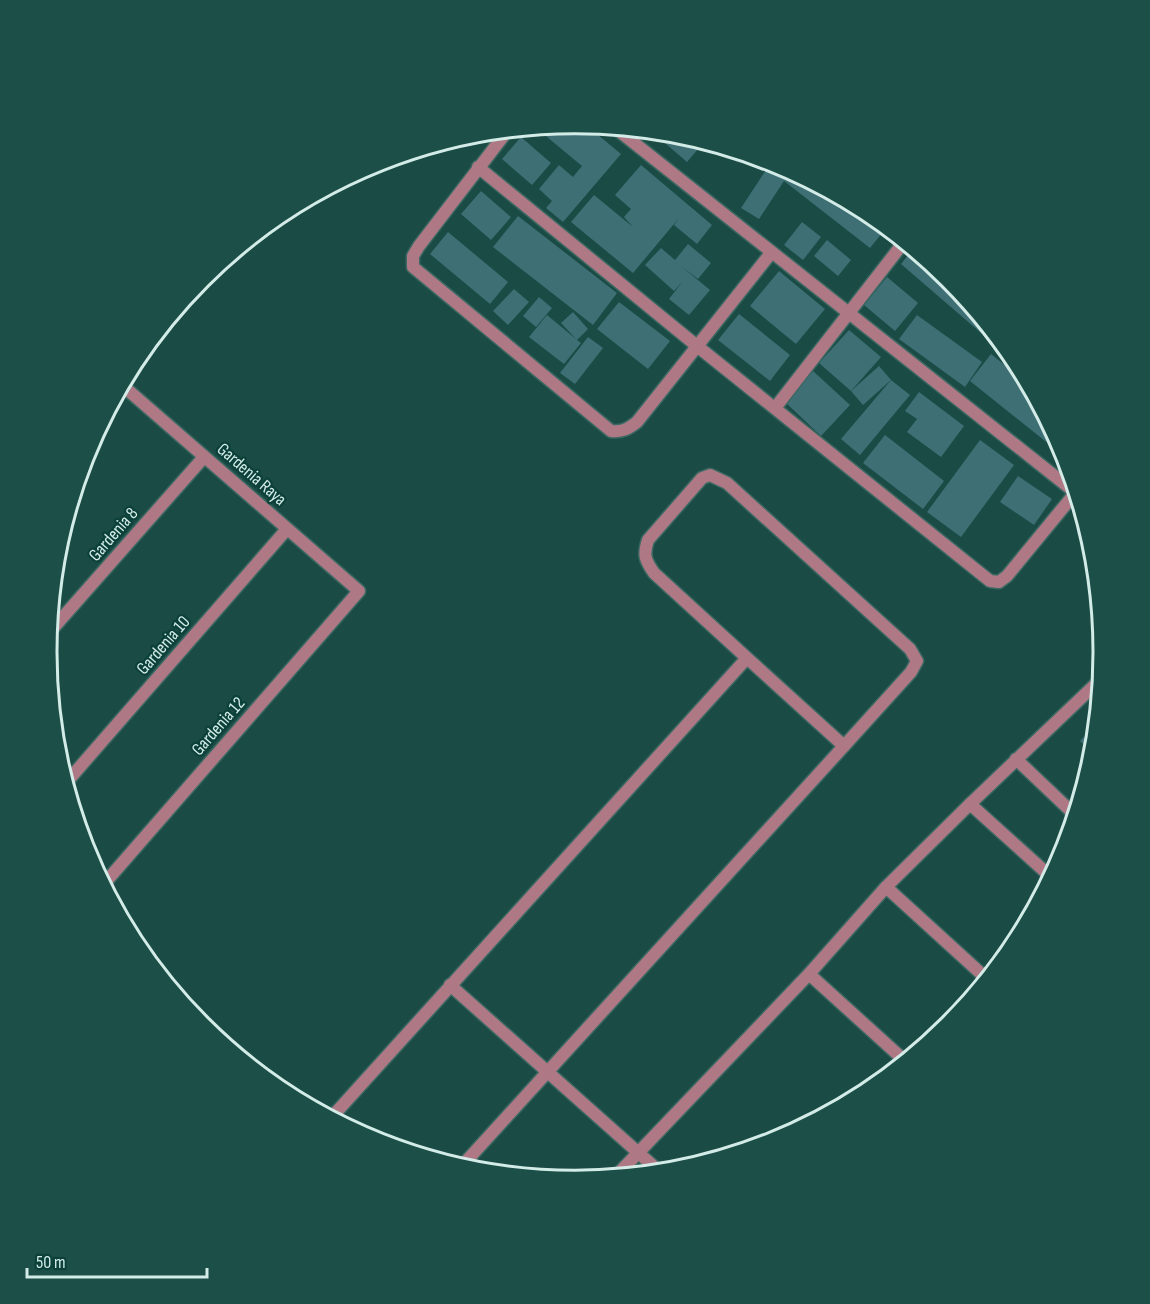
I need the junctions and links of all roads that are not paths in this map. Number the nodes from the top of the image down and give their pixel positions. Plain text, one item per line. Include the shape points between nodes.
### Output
1 (626, 136) edge
2 (501, 139) edge
3 (478, 168) junction
4 (899, 248) edge
5 (771, 252) junction
6 (849, 314) junction
7 (698, 346) junction
8 (128, 390) edge
9 (775, 408) junction
10 (204, 457) junction
11 (1066, 485) edge
12 (1070, 500) edge
13 (287, 529) junction
14 (359, 591) joint
15 (58, 623) edge
16 (747, 658) junction
17 (1092, 688) edge
18 (844, 746) junction
19 (1016, 759) junction
20 (73, 776) edge
21 (970, 804) junction
22 (1069, 809) edge
23 (1044, 871) edge
24 (109, 878) edge
25 (886, 887) junction
26 (981, 973) edge
27 (809, 974) junction
28 (450, 985) junction
29 (899, 1056) edge
30 (548, 1072) junction
31 (336, 1112) edge
32 (638, 1152) junction
33 (469, 1159) edge
34 (652, 1164) edge
35 (624, 1168) edge

1 - 5 street
2 - 3 street
3 - 7 street
3 - 7 street via 419,246 413,256 413,267 611,430 619,432 637,422
4 - 6 street
5 - 6 street
5 - 7 street
6 - 9 street
6 - 11 street
7 - 9 street
8 - 10 street, Gardenia Raya
9 - 12 street via 990,581 999,582 1007,576
10 - 13 street, Gardenia Raya
10 - 15 street, Gardenia 8
13 - 14 street, Gardenia Raya
13 - 20 street, Gardenia 10
14 - 24 street, Gardenia 12
16 - 18 street
16 - 18 street via 654,573 646,561 648,540 702,478 710,475 727,483 910,649 917,661
16 - 28 street
17 - 19 street
18 - 30 street
19 - 21 street
19 - 22 street
21 - 23 street
21 - 25 street
25 - 26 street
25 - 27 street
27 - 29 street
27 - 32 street
28 - 30 street
28 - 31 street
30 - 32 street
30 - 33 street
32 - 34 street
32 - 35 street

